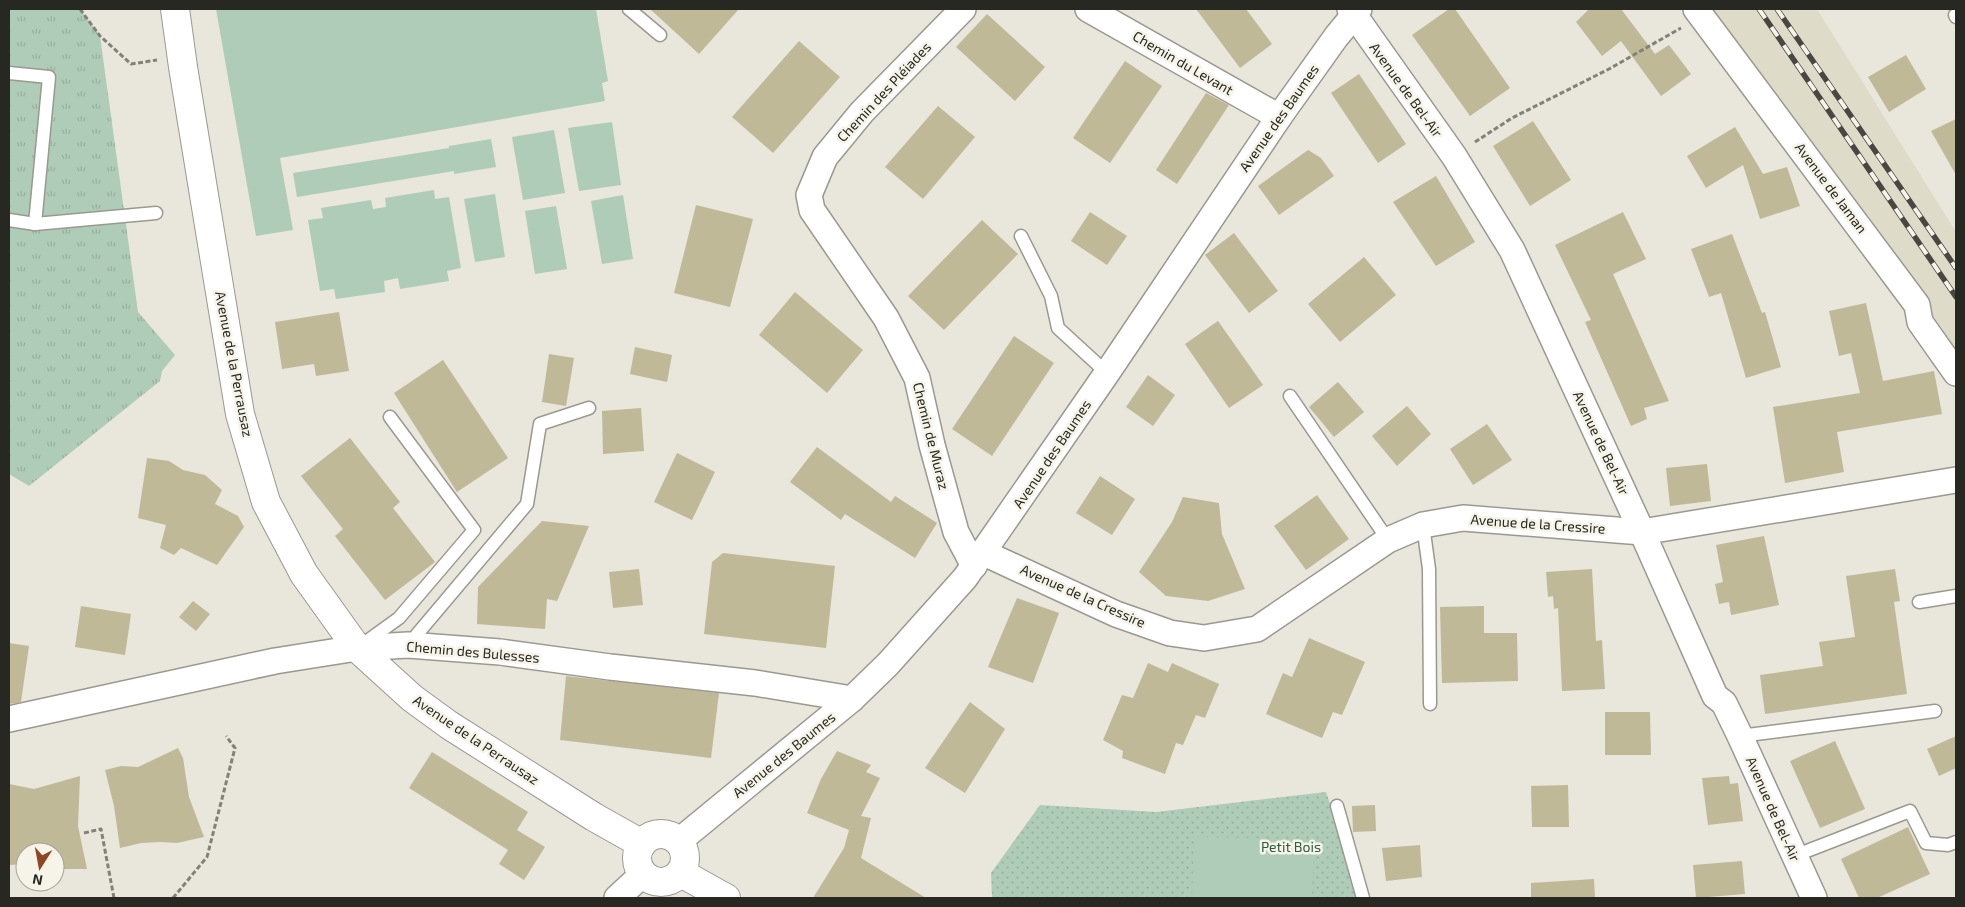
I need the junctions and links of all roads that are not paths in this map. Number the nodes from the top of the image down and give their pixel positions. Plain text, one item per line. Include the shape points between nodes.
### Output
1 (175, 9) edge
2 (630, 9) edge
3 (963, 9) edge
4 (1088, 9) edge
5 (1355, 11) edge
6 (1692, 16) edge
7 (660, 35) dead end
8 (9, 73) edge
9 (1279, 117) junction
10 (812, 210) joint
11 (156, 213) dead end
12 (9, 220) edge
13 (35, 224) junction
14 (1020, 236) dead end
15 (1107, 373) junction
16 (1956, 373) edge
17 (1290, 396) dead end
18 (589, 408) dead end
19 (390, 417) dead end
20 (1956, 480) edge
21 (1423, 525) junction
22 (1642, 532) junction
23 (1388, 540) junction
24 (979, 559) junction
25 (1956, 596) edge
26 (1919, 602) dead end
27 (408, 644) junction
28 (357, 648) junction
29 (852, 699) junction
30 (1430, 704) dead end
31 (1936, 711) dead end
32 (9, 719) edge
33 (1740, 736) junction
34 (1337, 806) dead end
35 (679, 841) junction
36 (1956, 842) edge
37 (642, 844) junction
38 (1794, 856) junction
39 (681, 873) junction
40 (643, 874) junction
41 (617, 898) edge
42 (726, 898) edge
43 (1363, 898) edge
44 (1814, 898) edge

1 - 28 street, Avenue de la Perrausaz via 240,414 266,502 304,574
2 - 7 lane
3 - 10 street, Chemin des Pléiades via 862,112 825,157 808,195
4 - 9 street, Chemin du Levant
5 - 9 street, Avenue des Baumes
5 - 22 street, Avenue de Bel-Air via 1454,156 1512,250
6 - 16 street, Avenue de Jaman via 1917,305 1920,322
8 - 13 lane via 49,77
9 - 15 street, Avenue des Baumes
10 - 24 street, Chemin de Muraz via 886,318 917,378 956,532
11 - 13 lane
12 - 13 lane
14 - 15 lane via 1051,296 1058,328
15 - 24 street, Avenue des Baumes
17 - 23 lane
18 - 27 lane via 540,424 527,504
19 - 28 lane via 474,530 400,618
20 - 22 street, Avenue de la Cressire
21 - 22 street, Avenue de la Cressire via 1462,518
21 - 23 street, Avenue de la Cressire
21 - 30 lane via 1429,569
22 - 33 street, Avenue de Bel-Air via 1715,696 1724,704
23 - 24 street, Avenue de la Cressire via 1257,629 1204,638 1170,633
24 - 29 street, Avenue des Baumes via 888,664
25 - 26 lane
27 - 28 street, Chemin des Bulesses
27 - 29 street, Chemin des Bulesses via 755,683
28 - 32 street, Chemin des Bulesses via 275,661
28 - 37 street, Avenue de la Perrausaz via 412,698 449,725
29 - 35 street, Avenue des Baumes
31 - 33 lane
33 - 38 street, Avenue de Bel-Air
34 - 43 lane
35 - 37 street via 664,834 648,838
35 - 39 street via 686,857
36 - 38 lane via 1948,845 1926,843 1910,811
37 - 40 street via 637,859
38 - 44 street, Avenue de Bel-Air
39 - 40 street via 667,882 658,882
39 - 42 street
40 - 41 street

